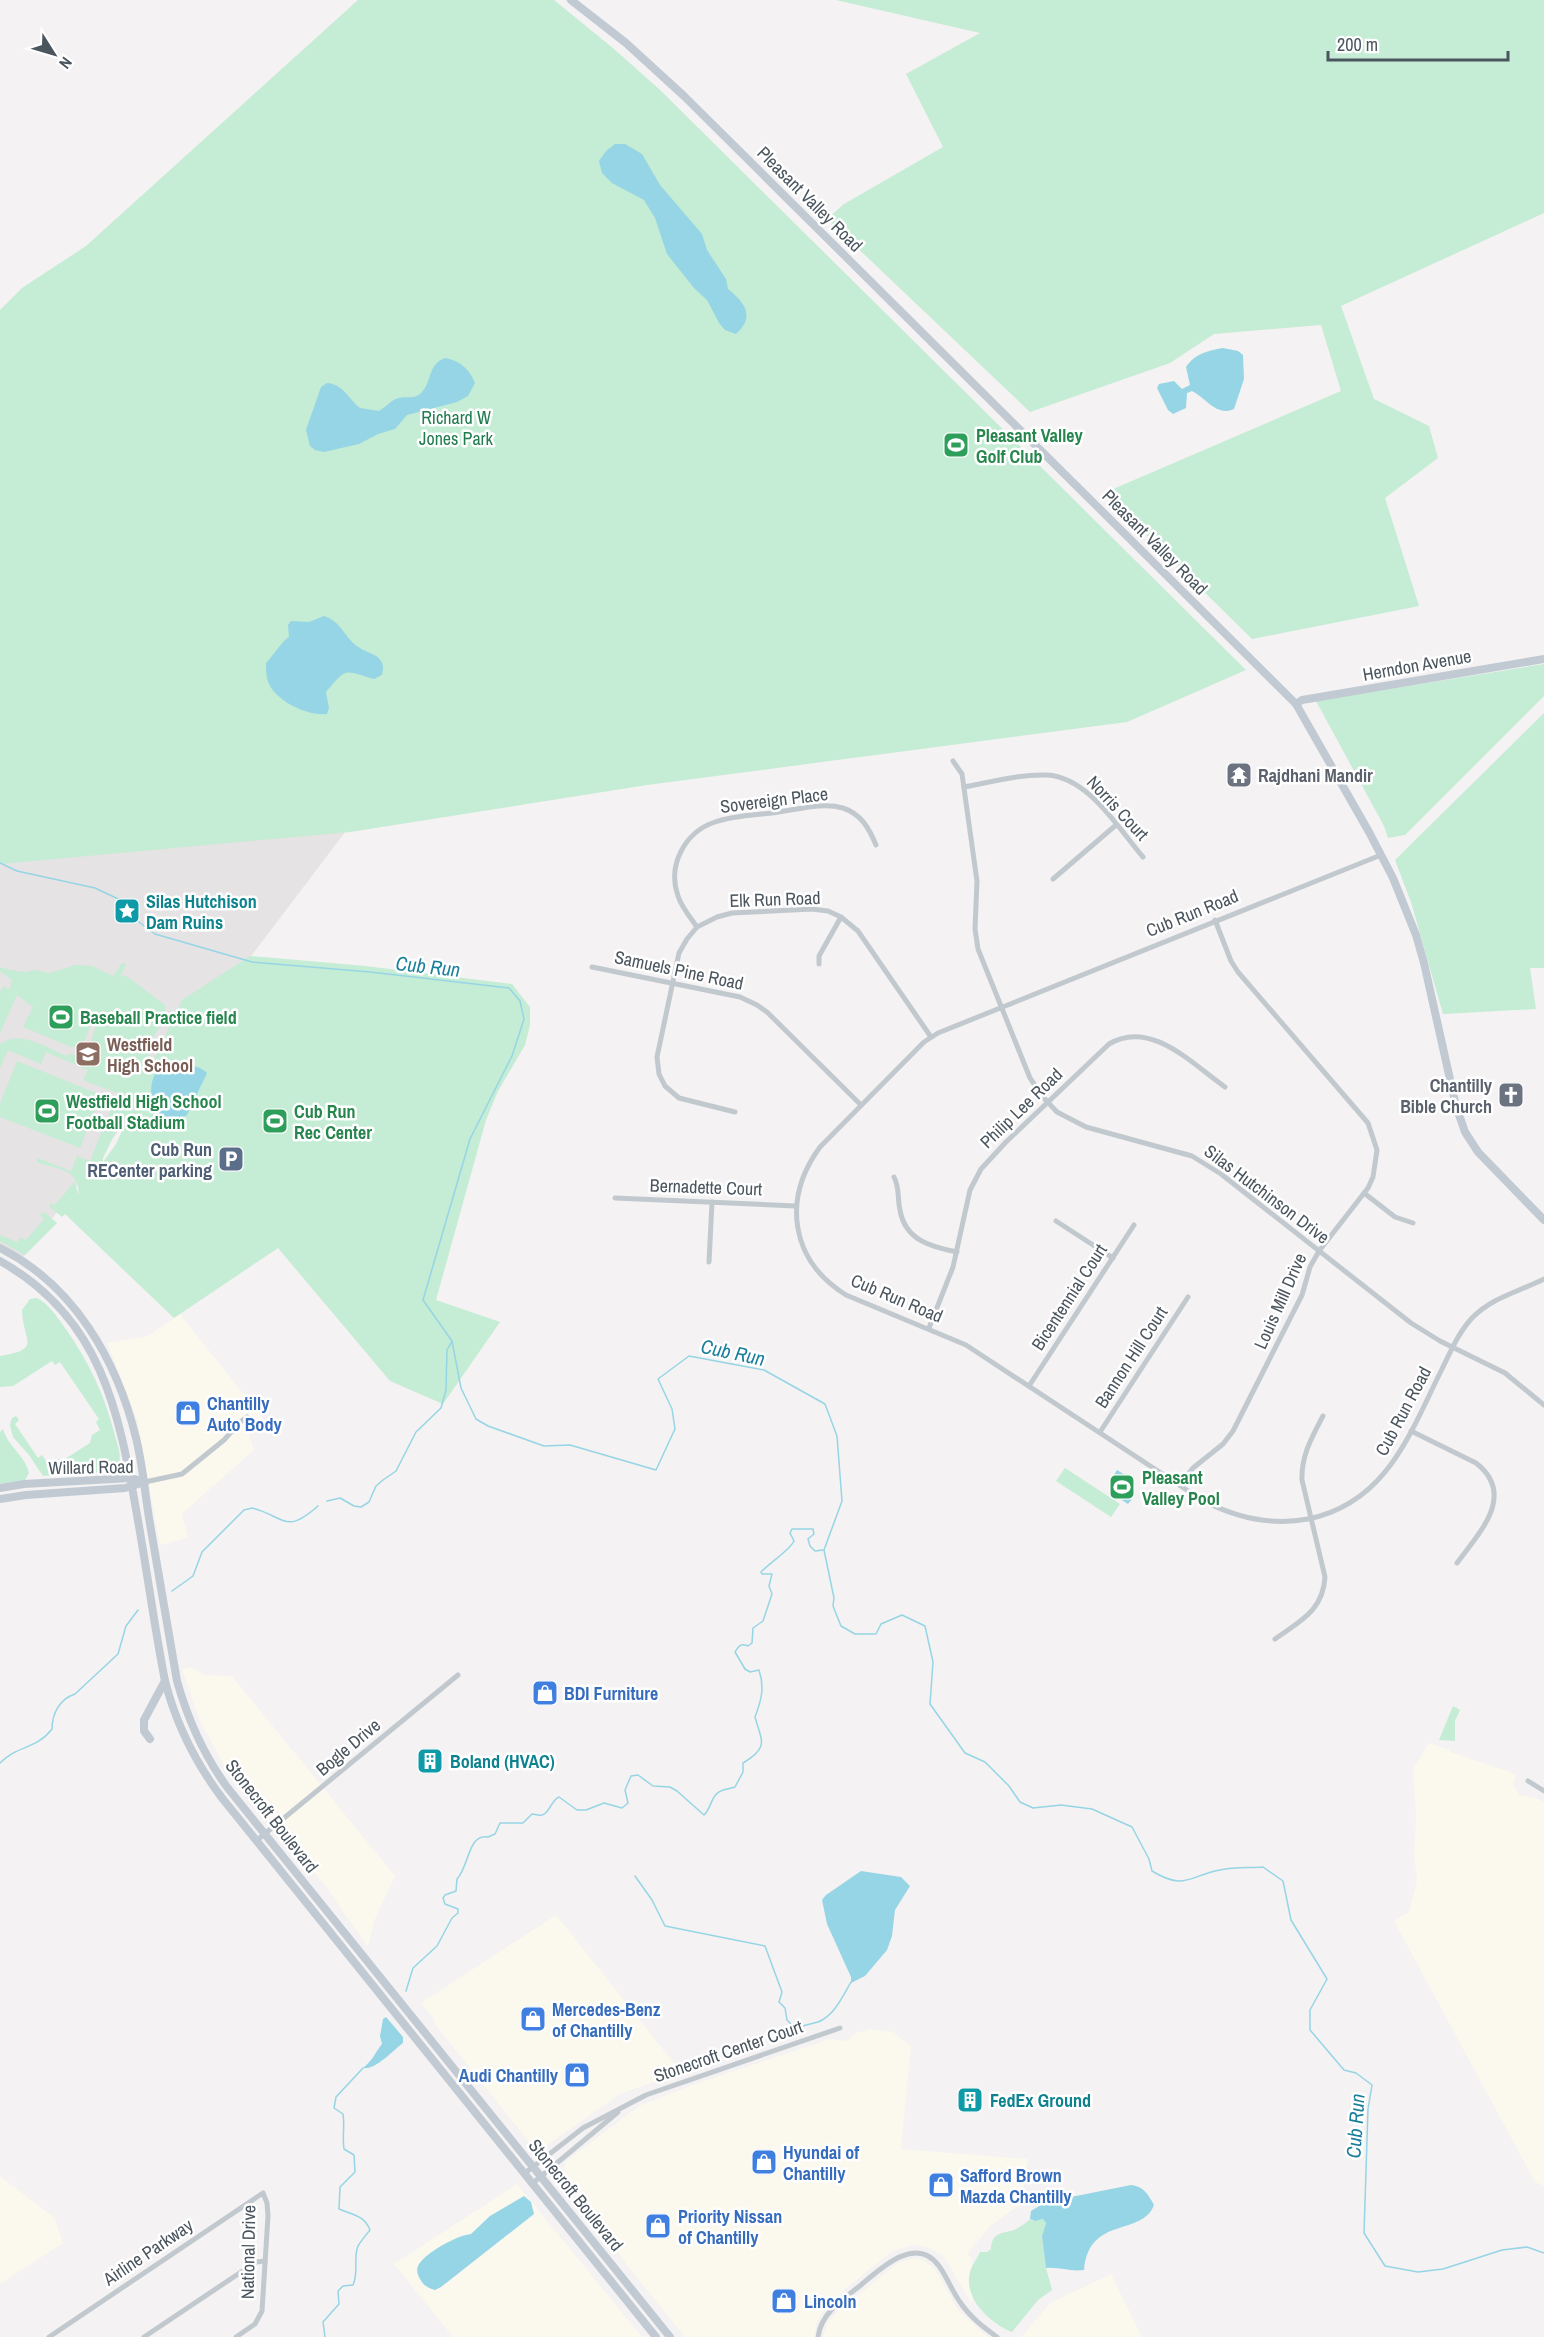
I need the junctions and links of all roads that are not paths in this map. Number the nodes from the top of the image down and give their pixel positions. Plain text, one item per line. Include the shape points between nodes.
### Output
1 (571, 0) edge
2 (1544, 659) edge
3 (1296, 704) junction
4 (953, 761) dead end
5 (964, 786) junction
6 (1116, 825) junction
7 (876, 845) dead end
8 (1381, 855) junction
9 (1143, 857) dead end
10 (1053, 879) dead end
11 (841, 917) junction
12 (1215, 920) junction
13 (697, 927) junction
14 (819, 964) dead end
15 (592, 967) dead end
16 (672, 983) junction
17 (1001, 1007) junction
18 (931, 1037) junction
19 (1225, 1087) dead end
20 (1048, 1102) junction
21 (861, 1105) junction
22 (735, 1112) dead end
23 (894, 1177) dead end
24 (1364, 1193) junction
25 (615, 1198) dead end
26 (712, 1202) junction
27 (795, 1206) junction
28 (1544, 1220) edge
29 (1056, 1221) dead end
30 (1413, 1223) dead end
31 (1134, 1226) dead end
32 (0, 1248) edge
33 (1319, 1251) junction
34 (957, 1252) junction
35 (1113, 1258) junction
36 (0, 1262) edge
37 (709, 1262) dead end
38 (1544, 1280) edge
39 (1188, 1297) dead end
40 (929, 1328) junction
41 (1452, 1347) junction
42 (1029, 1386) junction
43 (1544, 1405) edge
44 (1323, 1416) dead end
45 (247, 1417) dead end
46 (1411, 1431) junction
47 (1100, 1432) junction
48 (131, 1478) junction
49 (145, 1482) junction
50 (1180, 1485) junction
51 (132, 1487) junction
52 (0, 1488) edge
53 (0, 1499) edge
54 (1311, 1518) junction
55 (1457, 1563) dead end
56 (1275, 1639) dead end
57 (458, 1676) dead end
58 (165, 1680) junction
59 (150, 1739) dead end
60 (1528, 1781) dead end
61 (1544, 1791) edge
62 (266, 1834) junction
63 (256, 1841) junction
64 (840, 2028) dead end
65 (626, 2104) junction
66 (533, 2166) junction
67 (525, 2173) junction
68 (542, 2176) junction
69 (533, 2183) junction
70 (263, 2193) joint
71 (265, 2261) junction
72 (49, 2337) edge
73 (144, 2337) edge
74 (236, 2337) edge
75 (656, 2337) edge
76 (670, 2337) edge
77 (818, 2337) edge
78 (997, 2337) edge

1 - 3 main road, Pleasant Valley Road via 684,96
2 - 3 main road, Herndon Avenue
3 - 8 main road, Pleasant Valley Road
4 - 5 street, Silas Hutchinson Drive via 960,769
5 - 6 street, Norris Court via 1037,776 1063,778 1088,793
5 - 17 street, Silas Hutchinson Drive via 977,881 976,939
6 - 9 street, Norris Court
6 - 10 street
7 - 13 street, Sovereign Place via 858,816 835,806 726,819 708,825 682,849 675,874 678,898
8 - 12 street, Cub Run Road
8 - 28 main road, Pleasant Valley Road via 1422,953 1465,1132 1478,1152
11 - 13 street, Elk Run Road via 812,909 732,914
11 - 14 street via 819,956
11 - 18 street, Elk Run Road via 862,937
12 - 17 street, Cub Run Road
12 - 24 street, Louis Mill Drive via 1238,972 1371,1129 1377,1158
13 - 16 street via 679,953
15 - 16 street, Samuels Pine Road
16 - 21 street, Samuels Pine Road via 740,997 757,1005
16 - 22 street via 657,1057 663,1082 684,1100
17 - 18 street, Cub Run Road
17 - 20 street, Silas Hutchinson Drive via 1030,1078
18 - 21 street, Cub Run Road
19 - 20 street, Philip Lee Road via 1158,1041 1129,1036 1109,1044
20 - 33 street, Silas Hutchinson Drive via 1086,1127 1196,1158
20 - 34 street, Philip Lee Road via 978,1175 968,1197
21 - 27 street, Cub Run Road via 811,1158
23 - 34 street via 899,1187 900,1212 911,1234 930,1246
24 - 30 street via 1398,1219
24 - 33 street, Louis Mill Drive
25 - 26 street, Bernadette Court
26 - 27 street, Bernadette Court
26 - 37 street
27 - 40 street, Cub Run Road via 805,1251 830,1283 857,1300
29 - 35 street
31 - 35 street, Bicentennial Court
32 - 49 main road, Stonecroft Boulevard via 59,1290 98,1342 132,1421
33 - 41 street, Silas Hutchinson Drive via 1411,1323
33 - 50 street, Louis Mill Drive via 1302,1294 1233,1431 1193,1467
34 - 40 street, Philip Lee Road
35 - 42 street, Bicentennial Court
36 - 48 main road, Stonecroft Boulevard via 48,1296 69,1318 87,1346 115,1407
38 - 41 street, Cub Run Road via 1494,1301 1472,1319
39 - 47 street, Bannon Hill Court
40 - 42 street, Cub Run Road via 966,1345
41 - 43 street, Silas Hutchinson Drive via 1505,1373
41 - 46 street, Cub Run Road
42 - 47 street, Cub Run Road
44 - 54 street via 1302,1467
45 - 49 street via 182,1474
46 - 54 street, Cub Run Road via 1379,1481 1348,1504
46 - 55 street via 1476,1463 1492,1483 1491,1515
47 - 50 street, Cub Run Road
48 - 49 main road, Willard Road
48 - 51 main road, Stonecroft Boulevard
48 - 52 main road, Willard Road
49 - 51 main road, Willard Road
49 - 62 main road, Stonecroft Boulevard via 175,1669 186,1712 208,1759
50 - 54 street, Cub Run Road via 1233,1515 1269,1522
51 - 53 main road, Willard Road
51 - 58 main road, Stonecroft Boulevard
54 - 56 street via 1325,1577 1323,1593 1311,1614
57 - 62 street, Bogle Drive
58 - 59 main road via 144,1720 144,1731
58 - 63 main road, Stonecroft Boulevard via 180,1725 201,1768
60 - 61 street
62 - 63 street, Bogle Drive
62 - 66 main road, Stonecroft Boulevard
63 - 67 main road, Stonecroft Boulevard
64 - 65 street, Stonecroft Center Court
65 - 66 street, Stonecroft Center Court via 583,2128
65 - 68 street, Stonecroft Center Court
66 - 67 street, Stonecroft Center Court
66 - 68 main road, Stonecroft Boulevard
67 - 69 main road, Stonecroft Boulevard
68 - 69 street, Stonecroft Center Court
68 - 76 main road, Stonecroft Boulevard
69 - 75 main road, Stonecroft Boulevard
70 - 71 street, National Drive via 268,2216
70 - 72 street, Airline Parkway
71 - 73 street via 256,2262
71 - 74 street, National Drive via 261,2315
77 - 78 street via 823,2319 832,2309 888,2262 914,2253 939,2265 968,2314

